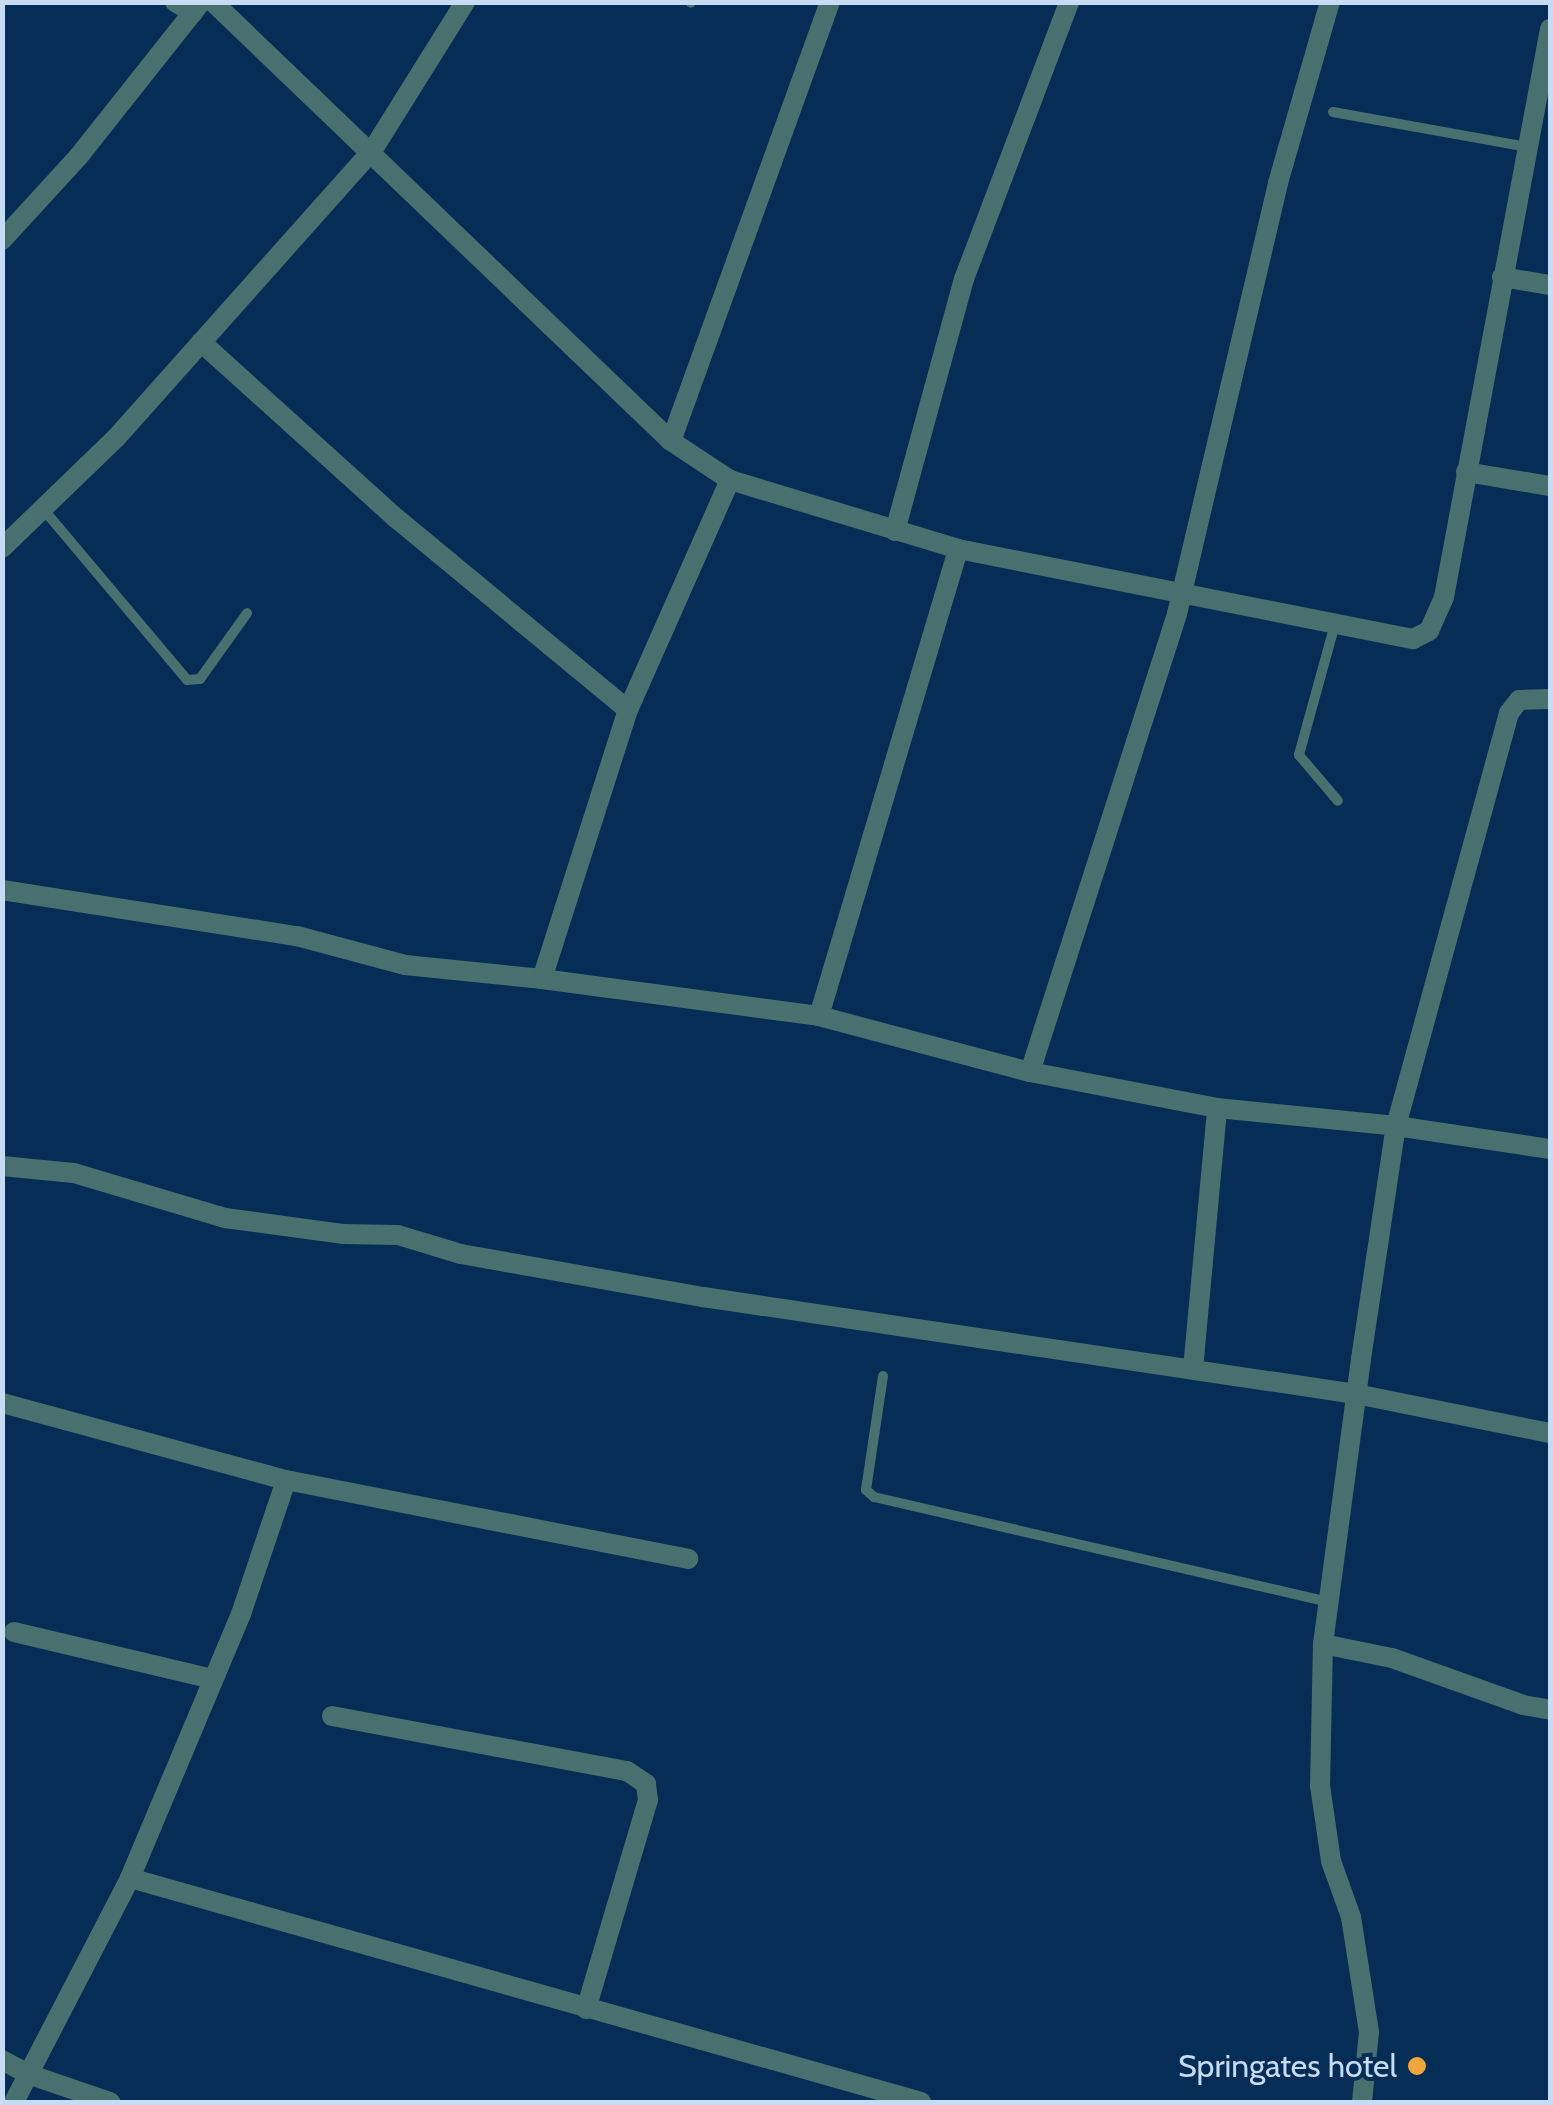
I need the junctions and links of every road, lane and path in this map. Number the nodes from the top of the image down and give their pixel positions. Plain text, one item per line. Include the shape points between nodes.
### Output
1 (213, 2) edge
2 (465, 2) edge
3 (830, 2) edge
4 (1069, 2) edge
5 (1330, 2) edge
6 (190, 6) edge
7 (1550, 29) edge
8 (1547, 72) edge
9 (1333, 112) dead end
10 (1528, 147) junction
11 (372, 151) junction
12 (2, 240) edge
13 (1502, 277) junction
14 (1550, 285) edge
15 (200, 342) junction
16 (671, 441) junction
17 (1466, 472) junction
18 (730, 480) junction
19 (1550, 486) edge
20 (44, 510) junction
21 (895, 532) junction
22 (2, 548) edge
23 (958, 549) junction
24 (1181, 594) junction
25 (246, 613) dead end
26 (1335, 624) junction
27 (1550, 699) edge
28 (628, 710) junction
29 (1338, 801) dead end
30 (2, 890) edge
31 (542, 979) junction
32 (819, 1016) junction
33 (1030, 1072) junction
34 (1218, 1108) junction
35 (1396, 1126) junction
36 (1550, 1149) edge
37 (2, 1166) edge
38 (1193, 1368) junction
39 (884, 1376) dead end
40 (1356, 1394) junction
41 (2, 1403) edge
42 (1550, 1433) edge
43 (286, 1480) junction
44 (688, 1559) dead end
45 (1329, 1602) junction
46 (14, 1632) dead end
47 (1324, 1644) junction
48 (214, 1679) junction
49 (1550, 1710) edge
50 (332, 1716) dead end
51 (130, 1878) junction
52 (586, 2009) junction
53 (2, 2060) edge
54 (28, 2074) junction
55 (14, 2102) edge
56 (110, 2102) edge
57 (920, 2102) edge
58 (1362, 2102) edge

1 - 11 street
2 - 11 street
3 - 16 street
4 - 21 street via 964,279
5 - 24 street via 1278,183
6 - 12 street via 78,156
7 - 8 street
8 - 10 street
9 - 10 lane
10 - 13 street
11 - 15 street
11 - 16 street
13 - 14 street
13 - 17 street
15 - 20 street
15 - 28 street via 396,518
16 - 18 street
17 - 19 street
17 - 26 street via 1444,596 1428,630 1413,639
18 - 21 street
18 - 28 street
20 - 22 street
20 - 25 lane via 187,680 200,679
21 - 23 street
23 - 24 street
23 - 32 street
24 - 26 street
24 - 33 street
26 - 29 lane via 1299,756
27 - 35 street via 1518,700 1509,712
28 - 31 street
30 - 31 street via 297,936 405,965
31 - 32 street
32 - 33 street
33 - 34 street
34 - 35 street
34 - 38 street
35 - 36 street
35 - 40 street
37 - 38 street via 74,1172 225,1218 398,1236 461,1254 703,1297
38 - 40 street
39 - 45 lane via 866,1490 874,1497
40 - 42 street
40 - 45 street
41 - 43 street
43 - 44 street
43 - 48 street
45 - 47 street
46 - 48 street
47 - 49 street via 1392,1658
47 - 58 street via 1320,1786 1369,2032
48 - 51 street
50 - 52 street via 627,1772 646,1784 648,1800
51 - 52 street
51 - 54 street
52 - 57 street
53 - 54 street
54 - 55 street
54 - 56 street

